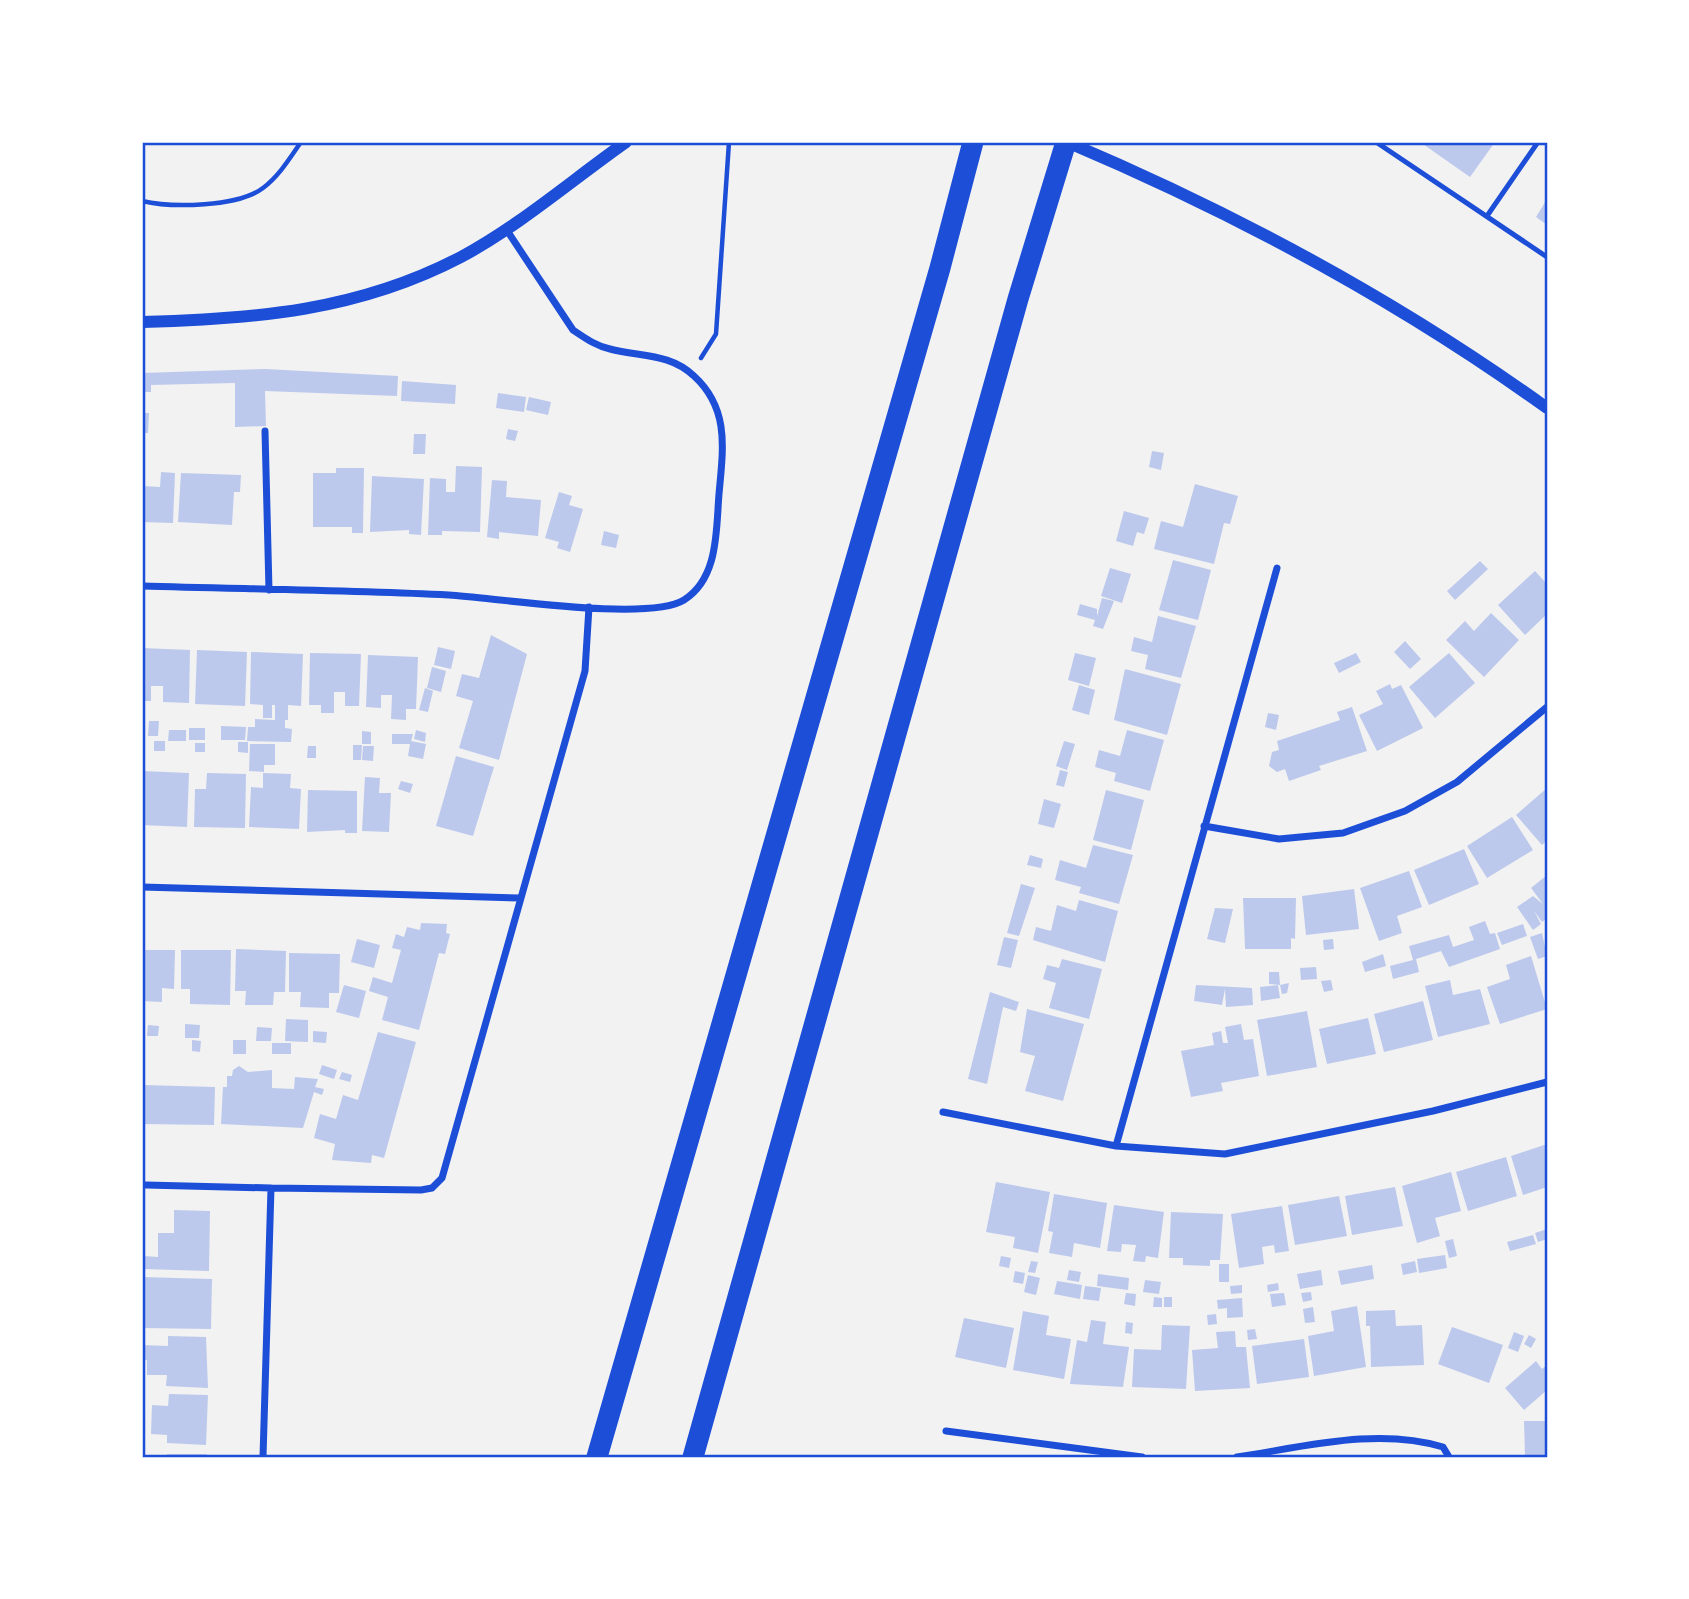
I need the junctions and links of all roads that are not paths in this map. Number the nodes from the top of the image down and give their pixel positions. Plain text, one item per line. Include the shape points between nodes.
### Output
1 (626, 142) edge
2 (973, 142) edge
3 (1066, 142) edge
4 (1376, 142) edge
5 (1538, 142) edge
6 (1487, 216) junction
7 (506, 228) junction
8 (1547, 257) edge
9 (142, 322) edge
10 (1547, 408) edge
11 (265, 432) dead end
12 (1276, 568) dead end
13 (142, 586) edge
14 (269, 590) junction
15 (589, 607) junction
16 (1547, 707) edge
17 (1203, 826) junction
18 (142, 887) edge
19 (520, 898) junction
20 (1547, 1082) edge
21 (943, 1112) dead end
22 (1116, 1146) junction
23 (146, 1185) dead end
24 (271, 1188) junction
25 (946, 1431) dead end
26 (263, 1457) edge
27 (597, 1457) edge
28 (693, 1457) edge
29 (1142, 1457) edge
30 (1237, 1457) edge
31 (1449, 1457) edge

1 - 7 street
2 - 27 highway
3 - 10 street via 1262,232 1385,300 1461,346
3 - 28 highway
4 - 6 lane
5 - 6 lane
6 - 8 lane
7 - 9 street via 461,257 336,305 222,320
7 - 15 street via 573,330 610,349 677,363 704,386 721,416 724,434 714,549 698,589 662,608
11 - 14 street
12 - 17 street
13 - 14 street
14 - 15 street via 449,595
15 - 19 street via 585,671
16 - 17 street via 1457,782 1405,811 1343,833 1279,839
17 - 22 street
18 - 19 street
19 - 24 street via 438,1184 410,1190
20 - 22 street via 1225,1154
21 - 22 street
23 - 24 street
24 - 26 street
25 - 29 street
30 - 31 street via 1358,1439 1413,1438 1443,1447

